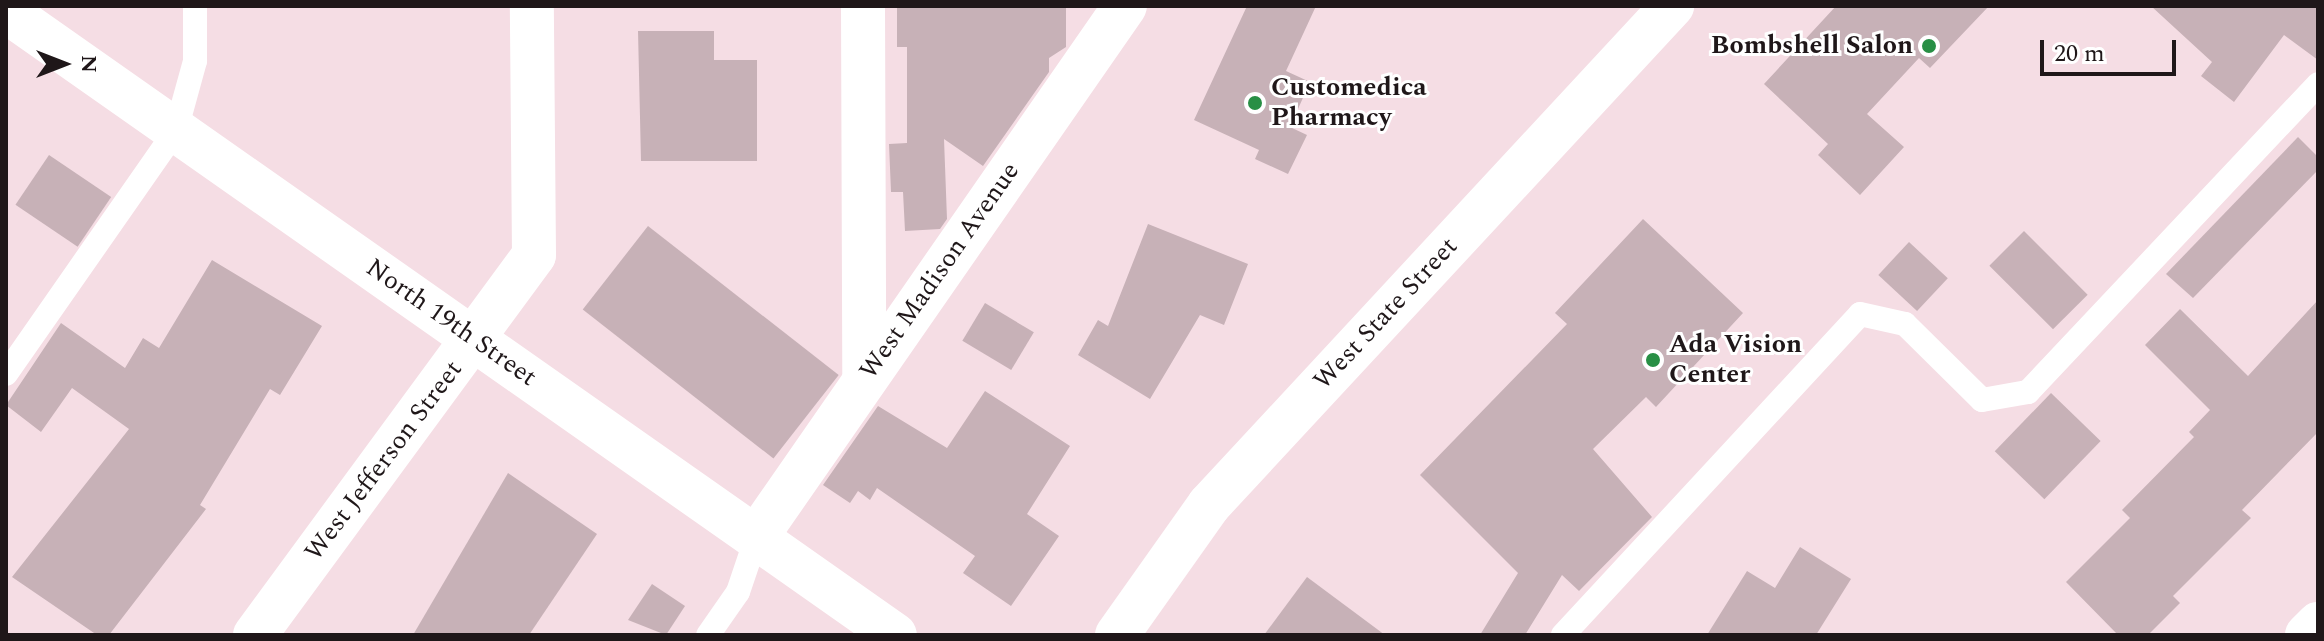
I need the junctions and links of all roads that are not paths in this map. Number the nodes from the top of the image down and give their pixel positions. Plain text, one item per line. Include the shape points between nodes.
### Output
1 (195, 6) edge
2 (532, 6) edge
3 (863, 6) edge
4 (1125, 6) edge
5 (1672, 6) edge
6 (6, 11) edge
7 (2318, 84) edge
8 (176, 130) junction
9 (474, 340) junction
10 (6, 374) edge
11 (864, 376) junction
12 (757, 536) junction
13 (2318, 624) edge
14 (255, 635) edge
15 (708, 635) edge
16 (895, 635) edge
17 (1117, 635) edge
18 (1563, 635) edge
19 (2307, 635) edge

1 - 8 lane via 195,61
2 - 9 street, West Jefferson Street via 534,255
3 - 11 street
4 - 11 street, West Madison Avenue
5 - 17 street, West State Street via 1209,505
6 - 8 street, North 19th Street
7 - 18 lane via 2028,392 1982,400 1905,324 1860,314
8 - 9 street, North 19th Street
8 - 10 lane
9 - 12 street, North 19th Street
9 - 14 street, West Jefferson Street
11 - 12 street, West Madison Avenue
12 - 15 lane via 738,592
12 - 16 street, North 19th Street
13 - 19 street

